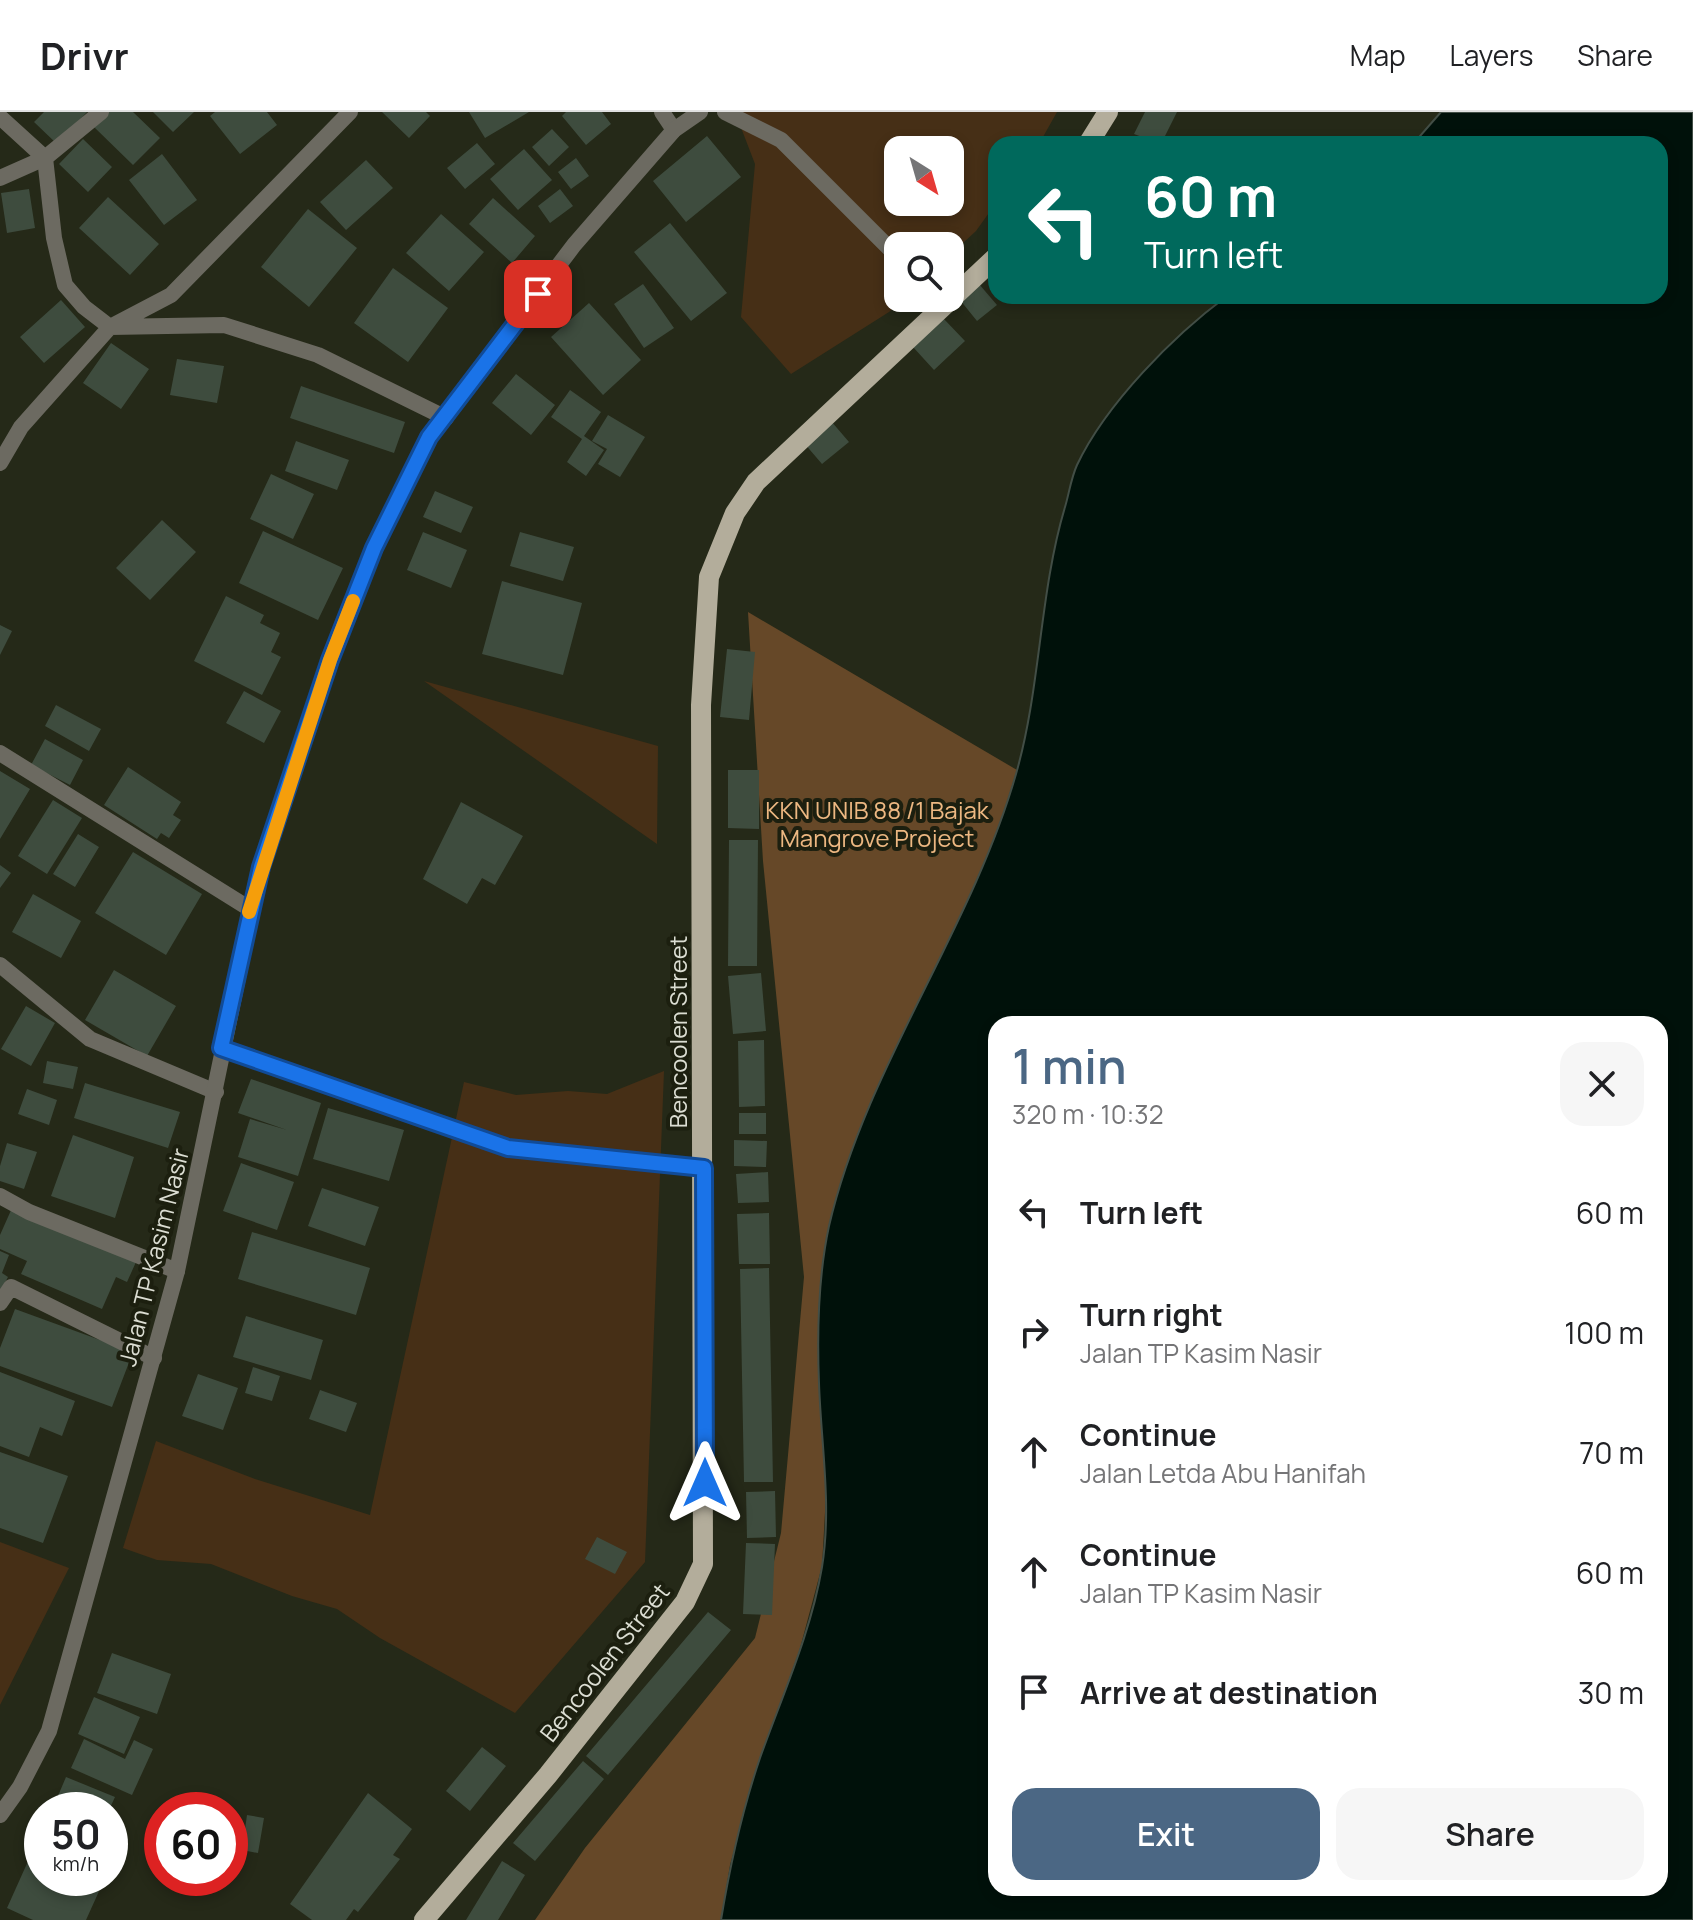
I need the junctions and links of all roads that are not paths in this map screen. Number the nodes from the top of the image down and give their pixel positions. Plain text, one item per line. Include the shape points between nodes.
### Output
1 (101, 112) edge
2 (350, 112) edge
3 (662, 112) edge
4 (700, 112) edge
5 (725, 112) edge
6 (1108, 112) edge
7 (0, 117) edge
8 (674, 130) junction
9 (1093, 136) edge
10 (45, 158) junction
11 (0, 178) edge
12 (884, 243) edge
13 (988, 263) edge
14 (964, 282) edge
15 (927, 312) edge
16 (110, 327) junction
17 (446, 418) junction
18 (0, 463) edge
19 (0, 753) edge
20 (250, 909) junction
21 (0, 965) edge
22 (221, 1048) junction
23 (216, 1092) junction
24 (704, 1168) junction
25 (0, 1196) edge
26 (177, 1271) junction
27 (0, 1303) edge
28 (154, 1358) junction
29 (0, 1815) edge
30 (424, 1920) edge

1 - 10 street
2 - 16 street via 171,295
3 - 8 street
4 - 8 street
5 - 12 street via 781,140
6 - 9 main road
7 - 10 street
8 - 17 street via 574,245
10 - 11 street
10 - 16 street via 65,285
13 - 14 main road, Bencoolen Street
15 - 24 main road, Bencoolen Street via 756,482 723,535 709,577 701,705
16 - 17 street via 224,325 318,355
16 - 18 street via 21,427
17 - 20 street, Jalan TP Kasim Nasir via 429,437 374,548
19 - 20 street
20 - 22 street, Jalan TP Kasim Nasir
21 - 23 street via 90,1039
22 - 23 street, Jalan TP Kasim Nasir
22 - 24 street via 508,1148
23 - 26 street, Jalan TP Kasim Nasir
24 - 30 main road, Bencoolen Street via 701,1572 685,1602 548,1775
25 - 26 street
26 - 28 street, Jalan TP Kasim Nasir
27 - 28 street via 11,1287
28 - 29 street, Jalan TP Kasim Nasir via 49,1731

